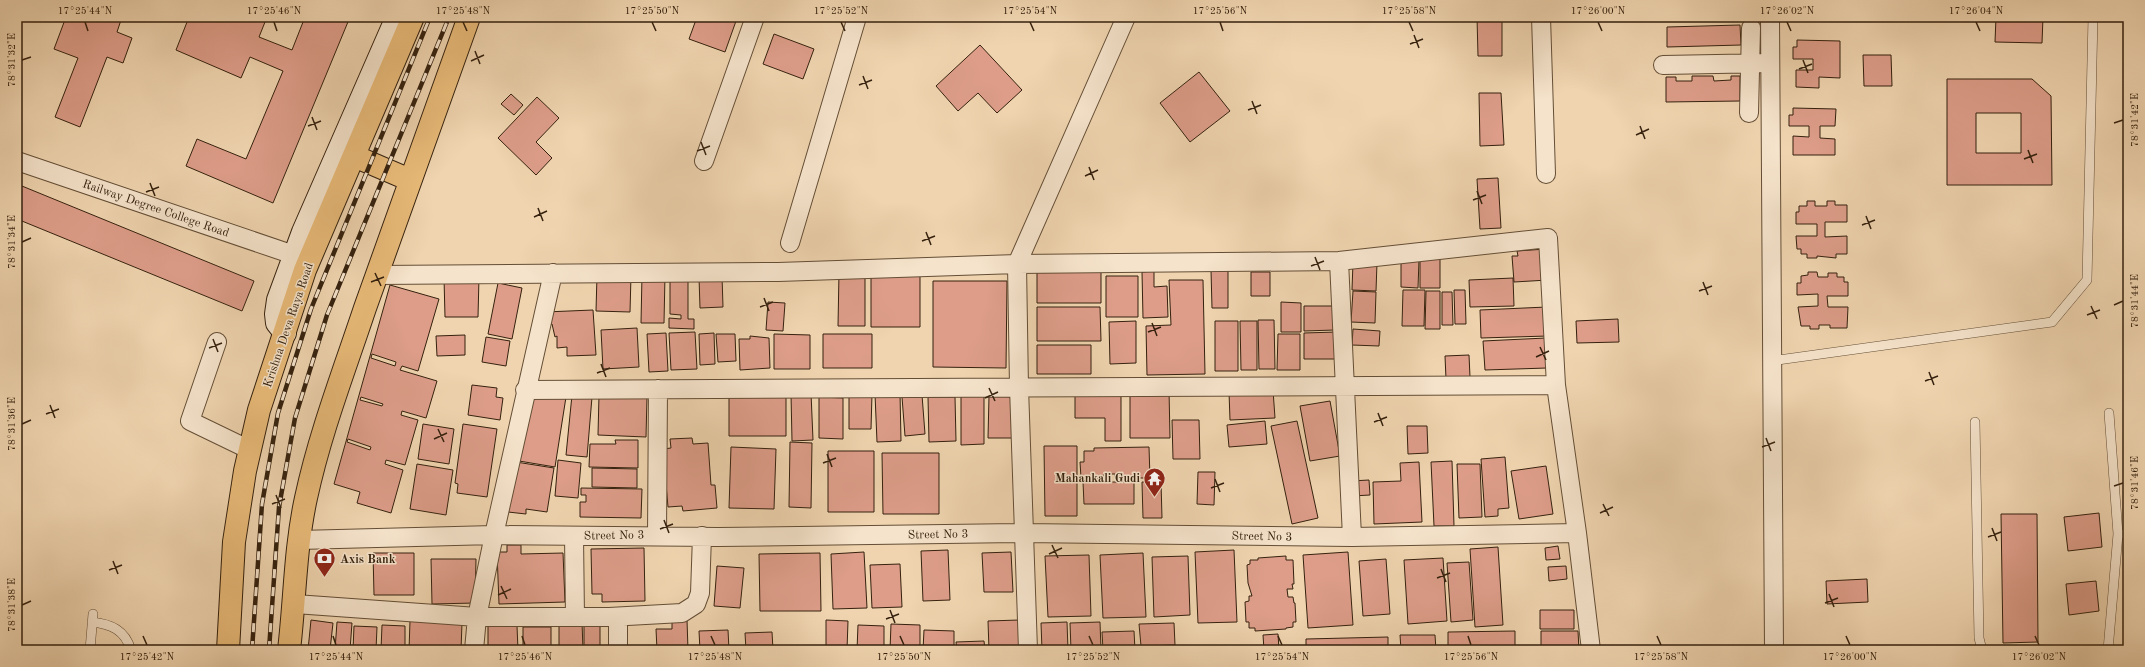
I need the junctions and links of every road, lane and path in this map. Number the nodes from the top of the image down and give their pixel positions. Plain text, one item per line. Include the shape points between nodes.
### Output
1 (397, 17) edge
2 (413, 17) edge
3 (469, 17) edge
4 (755, 17) edge
5 (856, 17) edge
6 (1126, 17) edge
7 (1541, 17) edge
8 (1770, 17) edge
9 (2093, 17) edge
10 (1751, 28) dead end
11 (1751, 64) junction
12 (1770, 64) junction
13 (1663, 65) dead end
14 (1750, 113) dead end
15 (354, 156) junction
16 (704, 160) dead end
17 (17, 161) edge
18 (1546, 174) dead end
19 (410, 180) junction
20 (790, 243) dead end
21 (294, 256) junction
22 (1339, 261) junction
23 (1018, 264) junction
24 (553, 273) junction
25 (377, 276) junction
26 (285, 333) junction
27 (217, 342) dead end
28 (1771, 361) junction
29 (1556, 385) junction
30 (1344, 386) junction
31 (1019, 387) junction
32 (525, 390) junction
33 (658, 390) junction
34 (2109, 413) dead end
35 (1975, 422) dead end
36 (250, 450) junction
37 (1577, 532) junction
38 (1023, 533) junction
39 (2118, 534) junction
40 (2128, 534) edge
41 (494, 535) junction
42 (657, 535) junction
43 (574, 536) junction
44 (702, 536) junction
45 (1352, 537) junction
46 (299, 540) junction
47 (295, 604) junction
48 (477, 617) junction
49 (575, 617) junction
50 (618, 617) junction
51 (90, 650) edge
52 (131, 650) edge
53 (228, 650) edge
54 (289, 650) edge
55 (474, 650) edge
56 (618, 650) edge
57 (1028, 650) edge
58 (1591, 650) edge
59 (1774, 650) edge
60 (1982, 650) edge
61 (2108, 650) edge

1 - 21 street
2 - 15 main road, Krishna Deva Raya Road
3 - 19 main road
4 - 16 street
5 - 20 street
6 - 23 street
7 - 18 street
8 - 12 street
9 - 28 lane via 2087,280 2052,322
10 - 11 street
11 - 12 street
11 - 13 street
11 - 14 street
12 - 28 street
15 - 19 main road
15 - 26 main road, Krishna Deva Raya Road via 305,270
17 - 21 street, Railway Degree College Road
19 - 25 main road
21 - 26 street via 278,300 276,314 277,323
22 - 23 street
22 - 29 street via 1548,238
22 - 30 street
23 - 24 street via 778,272
23 - 31 street
24 - 25 street
24 - 32 street
25 - 46 main road via 330,411 306,498
26 - 36 main road, Krishna Deva Raya Road via 259,410
27 - 36 street via 190,422
28 - 59 street
29 - 30 street
29 - 37 street
30 - 31 street
30 - 45 street
31 - 33 street
31 - 38 street
32 - 33 street
32 - 41 street
33 - 42 street
34 - 39 lane
35 - 60 lane via 1979,638
36 - 53 main road, Krishna Deva Raya Road via 234,542
37 - 45 street, Street No 3
37 - 58 street
38 - 44 street, Street No 3
38 - 45 street, Street No 3
38 - 57 street
39 - 40 lane
39 - 61 lane
41 - 43 street, Street No 3
41 - 46 street, Street No 3
41 - 48 street
42 - 43 street, Street No 3
42 - 44 street, Street No 3
43 - 49 street
44 - 50 street via 700,594 696,604 682,613
46 - 47 main road
47 - 48 street
47 - 54 main road
48 - 49 street
48 - 55 street
49 - 50 street
50 - 56 street
51 - 52 lane via 92,618 118,629 126,638

